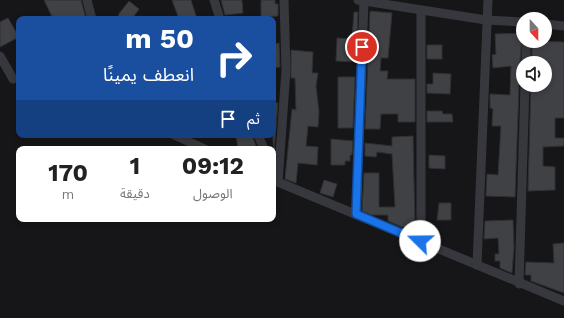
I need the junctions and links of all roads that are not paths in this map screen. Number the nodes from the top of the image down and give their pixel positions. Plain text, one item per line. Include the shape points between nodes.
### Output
1 (87, 0) edge
2 (214, 0) edge
3 (284, 0) edge
4 (361, 0) edge
5 (488, 0) edge
6 (420, 10) junction
7 (91, 16) edge
8 (219, 16) edge
9 (486, 20) junction
10 (516, 22) edge
11 (552, 25) edge
12 (564, 26) edge
13 (0, 56) edge
14 (13, 79) dead end
15 (525, 92) edge
16 (181, 138) edge
17 (198, 146) edge
18 (276, 181) edge
19 (356, 214) junction
20 (420, 241) junction
21 (478, 265) junction
22 (519, 284) junction
23 (564, 301) edge

1 - 7 street
2 - 8 street
3 - 18 street via 286,70
4 - 6 street
4 - 19 street
5 - 9 street
6 - 9 street
6 - 20 street
9 - 10 street
9 - 21 street
11 - 12 street
13 - 14 street
15 - 22 street
16 - 17 street
18 - 19 street
19 - 20 street
20 - 21 street
21 - 22 street
22 - 23 street

